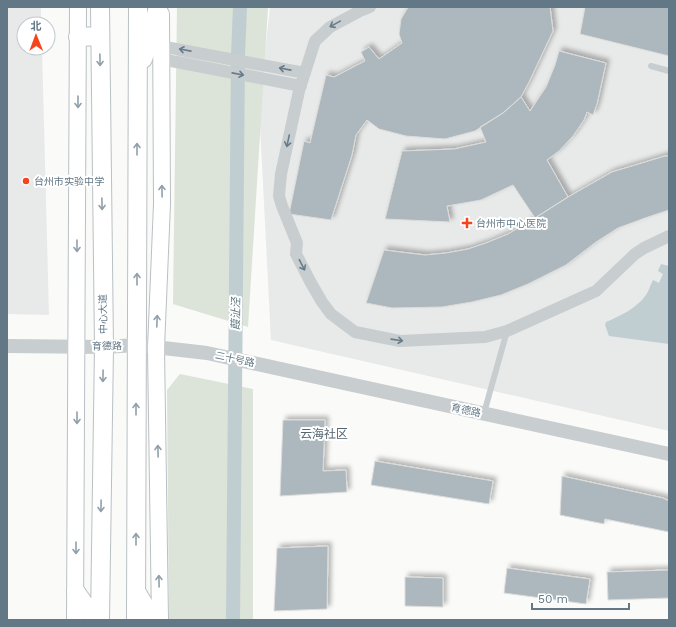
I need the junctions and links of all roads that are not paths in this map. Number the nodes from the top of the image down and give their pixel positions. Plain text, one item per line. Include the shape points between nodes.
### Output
1 (78, 7) edge
2 (100, 7) edge
3 (138, 7) edge
4 (158, 7) edge
5 (161, 7) edge
6 (370, 7) edge
7 (100, 36) junction
8 (78, 37) junction
9 (161, 52) junction
10 (651, 66) dead end
11 (669, 71) edge
12 (305, 73) junction
13 (137, 75) junction
14 (301, 86) junction
15 (669, 236) edge
16 (507, 330) junction
17 (137, 345) junction
18 (7, 346) edge
19 (77, 347) junction
20 (104, 347) junction
21 (156, 348) junction
22 (207, 353) joint
23 (263, 365) joint
24 (484, 413) junction
25 (669, 454) edge
26 (136, 590) junction
27 (76, 592) junction
28 (75, 620) edge
29 (95, 620) edge
30 (100, 620) edge
31 (136, 620) edge
32 (153, 620) edge
33 (160, 620) edge

1 - 8 main road
2 - 7 main road, 中心大道
3 - 13 main road
4 - 13 main road
5 - 9 main road
6 -> 12 street via 330,27 315,41
7 - 8 main road
7 -> 20 main road, 中心大道
8 -> 19 main road
12 -> 9 street via 210,55
9 -> 14 street via 210,68
21 -> 9 main road via 162,204
10 - 11 lane
12 - 14 street
17 -> 13 main road
14 -> 16 street via 281,174 279,196 297,243 296,254 331,314 355,332 400,342 485,337
15 - 16 street via 635,254 596,291
16 - 24 lane
17 - 20 street, 育德路
17 - 21 street, 育德路
26 -> 17 main road
18 - 19 street, 育德路
19 - 20 street, 育德路
19 -> 27 main road
20 -> 30 main road, 中心大道
21 - 22 street, 育德路
33 -> 21 main road
22 - 23 street, 二十号路
23 - 24 street, 育德路
24 - 25 street, 育德路
26 - 31 main road
26 - 32 main road
27 - 28 main road
27 - 29 main road

